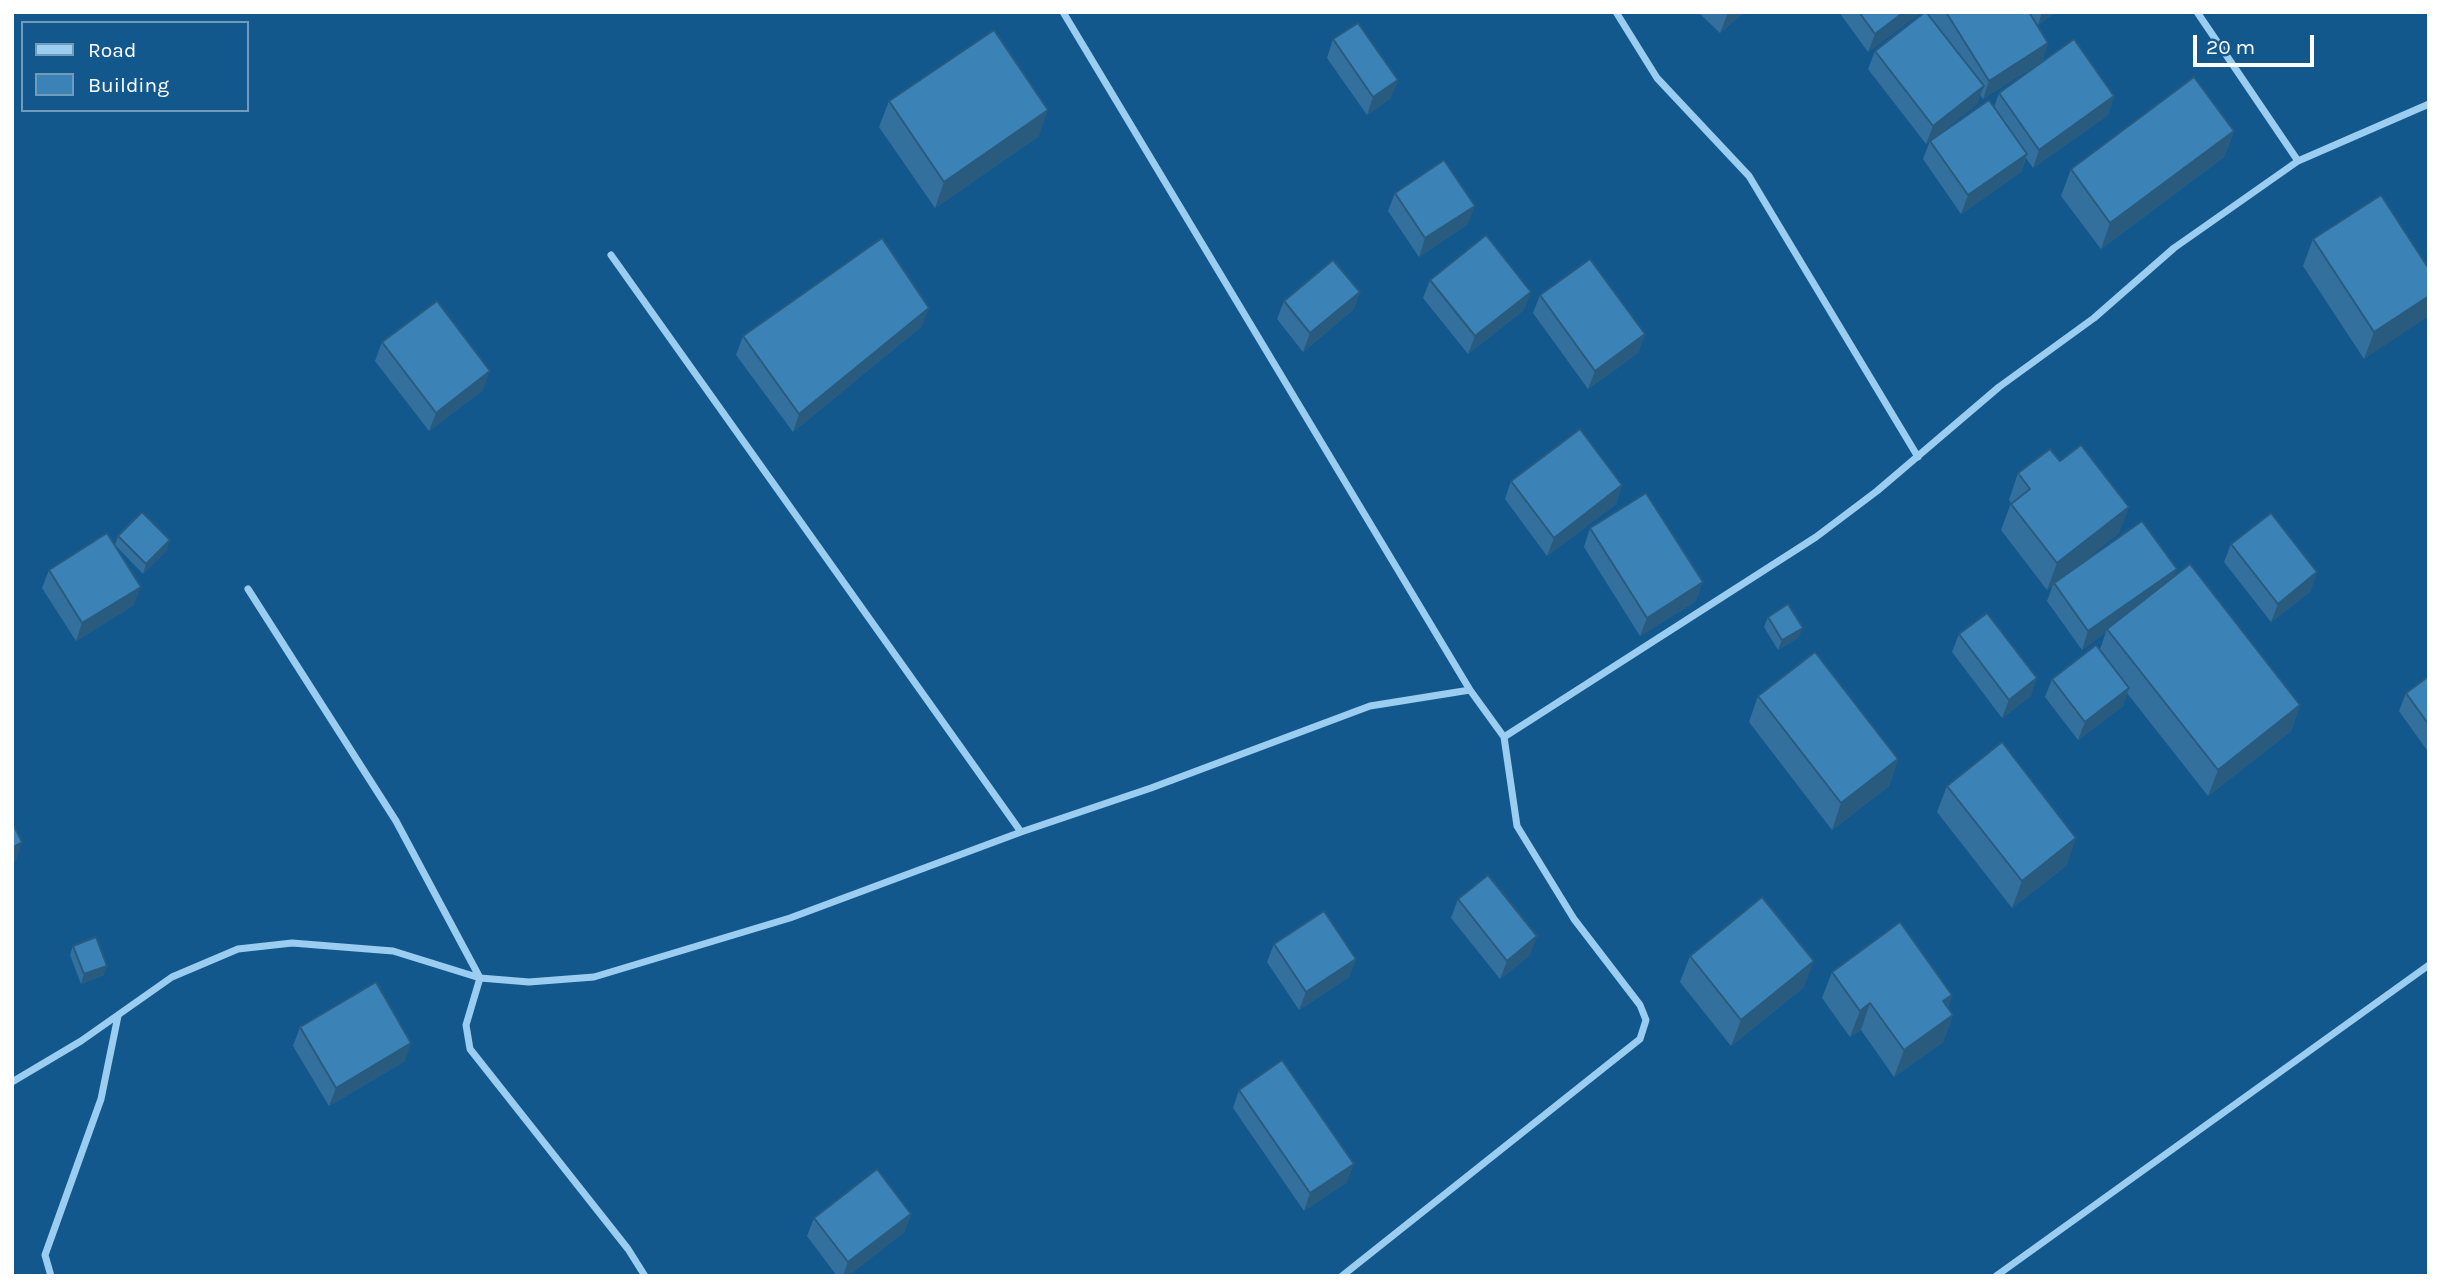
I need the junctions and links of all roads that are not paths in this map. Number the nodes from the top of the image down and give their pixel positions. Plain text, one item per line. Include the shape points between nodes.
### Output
1 (1063, 12) edge
2 (1616, 12) edge
3 (2197, 12) edge
4 (2429, 104) edge
5 (2298, 160) junction
6 (611, 255) dead end
7 (1918, 457) junction
8 (248, 589) dead end
9 (1469, 690) junction
10 (1504, 737) junction
11 (1021, 832) junction
12 (2429, 965) edge
13 (480, 978) junction
14 (118, 1015) junction
15 (12, 1082) edge
16 (51, 1276) edge
17 (645, 1276) edge
18 (1342, 1276) edge
19 (1996, 1276) edge

1 - 9 street
2 - 7 street via 1657,78 1749,176
3 - 5 street
4 - 5 street
5 - 7 street via 2174,248 2094,318 1999,387
6 - 11 street
7 - 10 street via 1816,537
8 - 13 street via 396,821
9 - 10 street
9 - 11 street via 1370,706
10 - 18 street via 1517,826 1574,919 1640,1005 1646,1020 1640,1040
11 - 13 street via 790,918 594,977 529,982
12 - 19 street
13 - 14 street via 393,951 292,943 237,949 172,977
13 - 17 street via 466,1025 470,1049
14 - 15 street
14 - 16 street via 101,1100 45,1255

